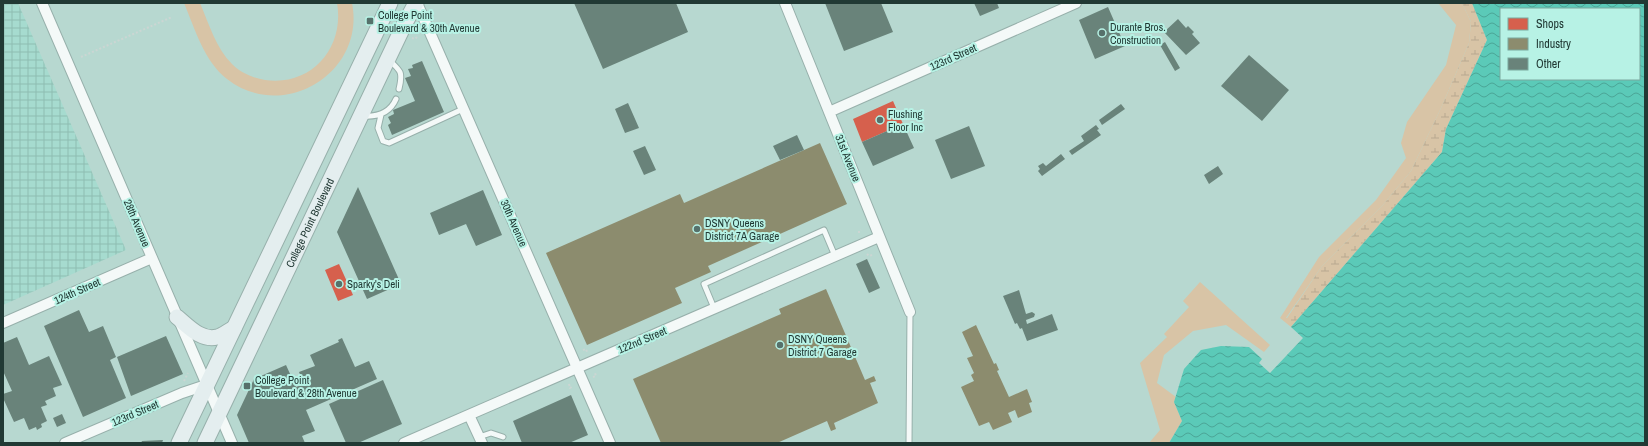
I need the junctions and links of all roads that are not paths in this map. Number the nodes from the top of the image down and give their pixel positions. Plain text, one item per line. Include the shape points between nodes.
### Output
1 (42, 3) edge
2 (390, 3) edge
3 (417, 3) edge
4 (786, 3) edge
5 (1076, 3) edge
6 (389, 60) junction
7 (399, 89) dead end
8 (396, 99) dead end
9 (464, 109) junction
10 (829, 112) junction
11 (362, 115) junction
12 (381, 115) junction
13 (879, 237) junction
14 (835, 256) junction
15 (152, 258) junction
16 (714, 308) junction
17 (910, 312) joint
18 (177, 317) junction
19 (3, 323) edge
20 (234, 328) junction
21 (577, 368) junction
22 (206, 385) junction
23 (219, 413) junction
24 (469, 415) junction
25 (503, 437) dead end
26 (480, 440) edge
27 (65, 443) edge
28 (180, 443) edge
29 (205, 443) edge
30 (232, 443) edge
31 (404, 443) edge
32 (610, 443) edge
33 (909, 443) edge

1 - 15 street, 28th Avenue
2 - 20 main road
3 - 6 main road, College Point Boulevard
3 - 9 street, 30th Avenue
4 - 10 street, 31st Avenue
5 - 10 street, 123rd Street
6 - 7 lane via 400,70 402,76
6 - 11 main road, College Point Boulevard
8 - 12 lane
9 - 12 lane via 389,143 383,141 378,128
9 - 21 street, 30th Avenue
10 - 13 street, 31st Avenue
11 - 12 lane
11 - 23 main road, College Point Boulevard
13 - 14 street, 122nd Street
13 - 17 street, 31st Avenue
14 - 16 street, 122nd Street
14 - 16 lane via 824,230 704,284
15 - 18 street, 28th Avenue
15 - 19 street, 124th Street
16 - 21 street, 122nd Street
17 - 33 lane
18 - 20 main road via 198,334 211,338
18 - 22 street, 28th Avenue
20 - 22 main road
21 - 24 street, 122nd Street
21 - 32 street, 30th Avenue
22 - 23 street, 28th Avenue
22 - 27 street, 123rd Street
22 - 28 main road
23 - 29 main road, College Point Boulevard
23 - 30 street, 28th Avenue
24 - 26 street
24 - 31 street, 122nd Street
25 - 26 lane via 491,433

